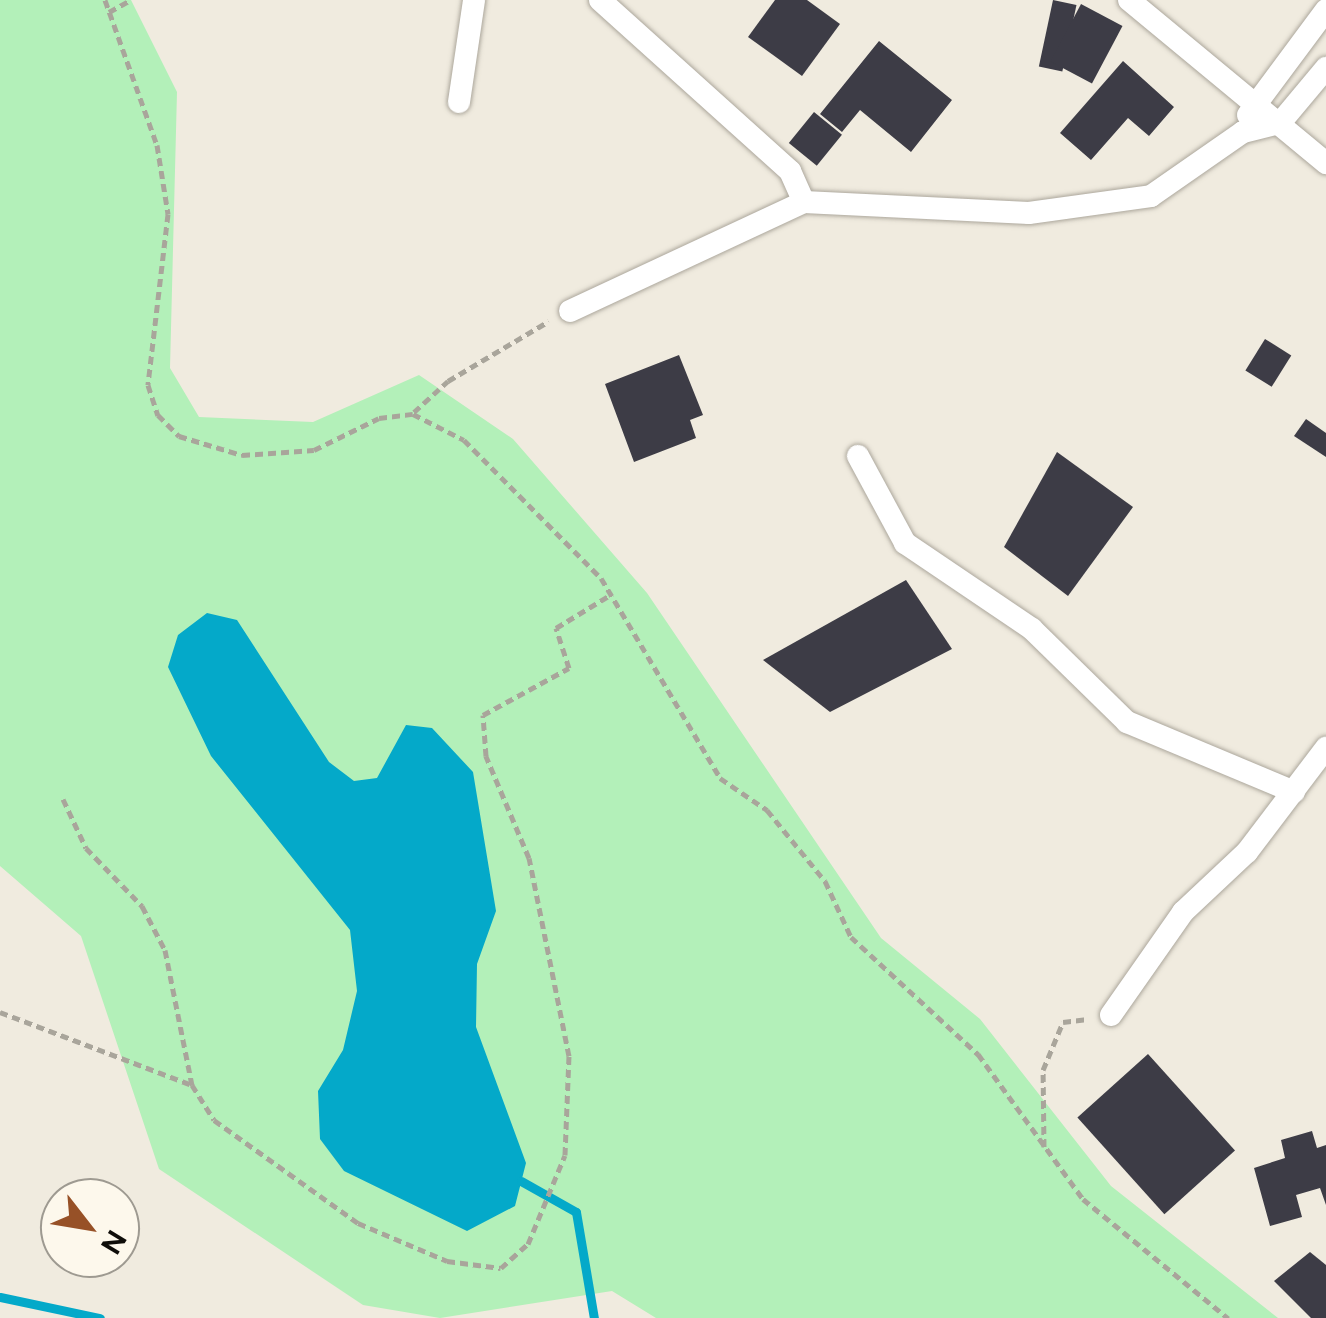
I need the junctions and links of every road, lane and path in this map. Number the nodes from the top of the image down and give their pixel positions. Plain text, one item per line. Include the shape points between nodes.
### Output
1 (105, 0) edge
2 (131, 0) edge
3 (474, 0) edge
4 (1129, 0) edge
5 (611, 3) edge
6 (1326, 10) edge
7 (108, 12) junction
8 (1326, 68) edge
9 (1252, 100) junction
10 (460, 102) dead end
11 (1280, 123) junction
12 (1243, 132) junction
13 (1326, 163) edge
14 (804, 202) junction
15 (570, 311) joint
16 (413, 414) junction
17 (858, 456) dead end
18 (613, 594) junction
19 (1326, 748) edge
20 (1294, 792) junction
21 (63, 799) dead end
22 (0, 1012) edge
23 (1110, 1016) joint
24 (192, 1085) junction
25 (1044, 1149) junction
26 (1228, 1318) edge

1 - 7 path
2 - 7 path
3 - 10 street
4 - 9 street
5 - 14 street via 790,171
6 - 9 street
7 - 16 path via 157,145 168,214 148,385 158,415 179,436 242,455 314,450 379,418
8 - 11 street
9 - 11 street
9 - 12 street
11 - 12 street
11 - 13 street
12 - 14 street via 1188,176 1106,208
14 - 15 street
15 - 16 path via 448,380
16 - 18 path via 464,440
17 - 20 street via 905,543 1032,629 1126,722
18 - 24 path via 556,628 568,668 488,706 480,733 529,858 570,1056 565,1155 515,1261 501,1268 448,1260 329,1205 214,1120
18 - 25 path via 720,778 767,810 825,881 851,937 978,1054
19 - 20 street
20 - 23 street via 1248,852 1183,912
21 - 24 path via 86,848 142,906 165,950
22 - 24 path
23 - 25 path via 1063,1022 1043,1070
25 - 26 path via 1083,1200

